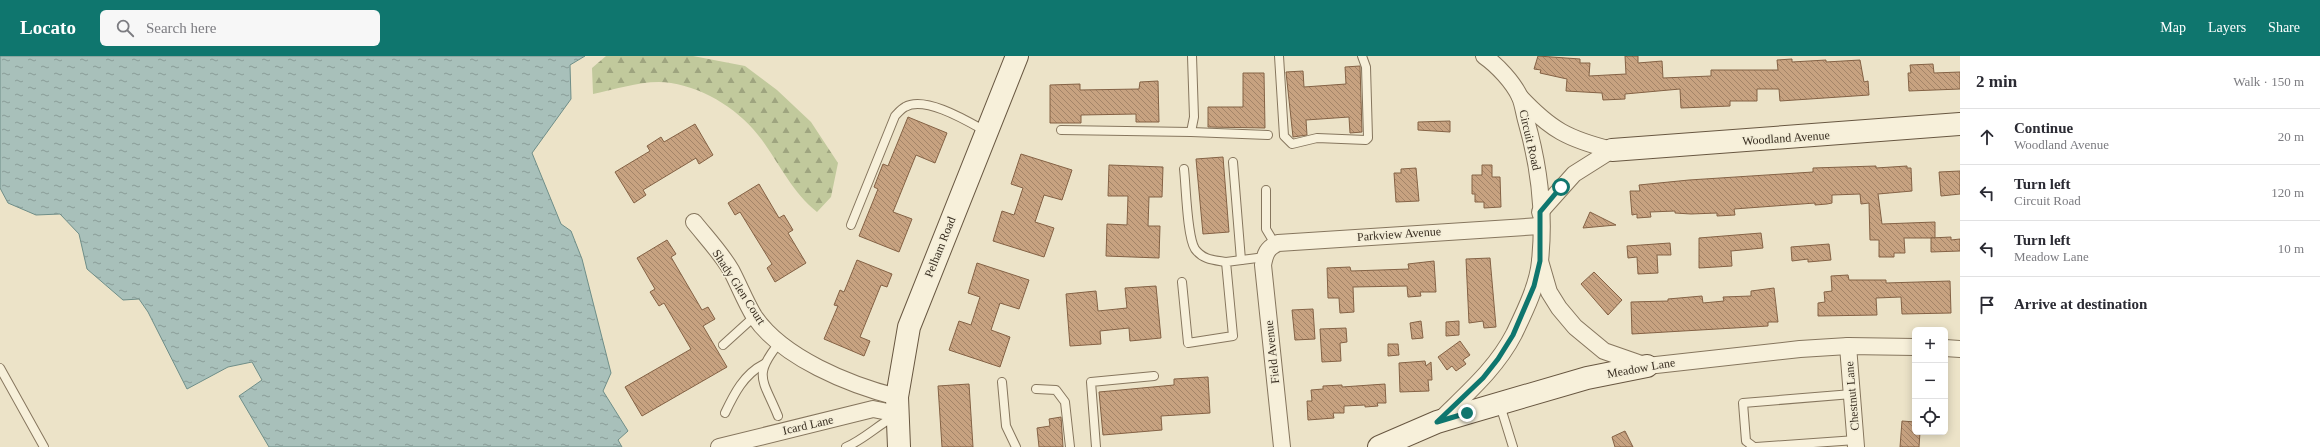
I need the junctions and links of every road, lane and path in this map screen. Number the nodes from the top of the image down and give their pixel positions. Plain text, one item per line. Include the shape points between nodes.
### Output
1 (1017, 56) edge
2 (1192, 56) edge
3 (1279, 56) edge
4 (1362, 56) edge
5 (1484, 56) edge
6 (1520, 96) junction
7 (1960, 124) edge
8 (1061, 130) dead end
9 (987, 132) junction
10 (1191, 132) junction
11 (1268, 135) dead end
12 (1612, 150) junction
13 (1234, 162) dead end
14 (1184, 169) dead end
15 (1266, 190) dead end
16 (1540, 219) junction
17 (694, 222) dead end
18 (851, 225) dead end
19 (1275, 244) junction
20 (1265, 257) junction
21 (1241, 260) junction
22 (1540, 261) junction
23 (1226, 262) junction
24 (1182, 282) dead end
25 (755, 316) junction
26 (780, 342) junction
27 (723, 345) dead end
28 (1848, 346) junction
29 (1912, 347) edge
30 (1948, 348) edge
31 (1960, 349) edge
32 (764, 364) junction
33 (1647, 366) junction
34 (0, 368) edge
35 (1154, 376) dead end
36 (1002, 382) dead end
37 (1036, 389) dead end
38 (1852, 394) junction
39 (1500, 404) junction
40 (897, 406) junction
41 (725, 414) dead end
42 (778, 416) dead end
43 (1437, 422) junction
44 (1856, 443) edge
45 (857, 445) edge
46 (44, 447) edge
47 (719, 447) edge
48 (846, 447) edge
49 (899, 447) edge
50 (1016, 447) edge
51 (1070, 447) edge
52 (1096, 447) edge
53 (1282, 447) edge
54 (1379, 447) edge
55 (1514, 447) edge
56 (1755, 447) edge

1 - 9 street, Pelham Road
2 - 10 lane via 1194,118
3 - 4 lane via 1284,136 1292,144 1298,144 1317,138 1368,138 1366,67
5 - 6 street, Circuit Road via 1497,66
6 - 12 street, Woodland Avenue via 1552,128 1585,143
6 - 16 street, Circuit Road via 1538,164
7 - 12 street, Woodland Avenue
8 - 10 lane
9 - 18 lane via 956,114 923,105 906,106 895,116
9 - 40 street, Pelham Road via 909,326
10 - 11 lane
12 - 16 street, Woodland Avenue via 1574,174
13 - 21 lane
14 - 23 lane via 1190,232 1195,249 1208,260
15 - 19 lane via 1266,229
16 - 19 street, Parkview Avenue via 1503,226
16 - 22 street, Circuit Road
17 - 25 street, Shady Glen Court via 730,269
19 - 20 street via 1270,246
20 - 21 lane
20 - 53 street, Field Avenue via 1263,265
21 - 23 lane
22 - 33 street, Circuit Road via 1549,292 1575,327 1604,351
22 - 43 street, Circuit Road via 1525,309 1498,359 1483,378
23 - 24 lane via 1233,336 1188,343
25 - 26 street, Shady Glen Court
25 - 27 lane
26 - 32 lane
26 - 40 street, Shady Glen Court via 825,371 870,390
28 - 29 street, Meadow Lane
28 - 33 street, Meadow Lane
28 - 38 street, Chestnut Lane
30 - 31 street
32 - 41 lane via 754,369 743,382
32 - 42 lane via 763,379
33 - 39 street, Meadow Lane via 1586,378
34 - 46 lane
35 - 52 lane via 1091,382
36 - 50 lane via 1006,426
37 - 51 lane via 1056,390 1065,402
38 - 44 street, Chestnut Lane
38 - 56 lane via 1743,403 1746,440
39 - 43 street, Meadow Lane
39 - 55 lane
40 - 45 lane
40 - 47 street, Icard Lane via 874,409
40 - 49 street, Pelham Road
43 - 54 street, Meadow Lane
44 - 56 lane
45 - 48 lane

